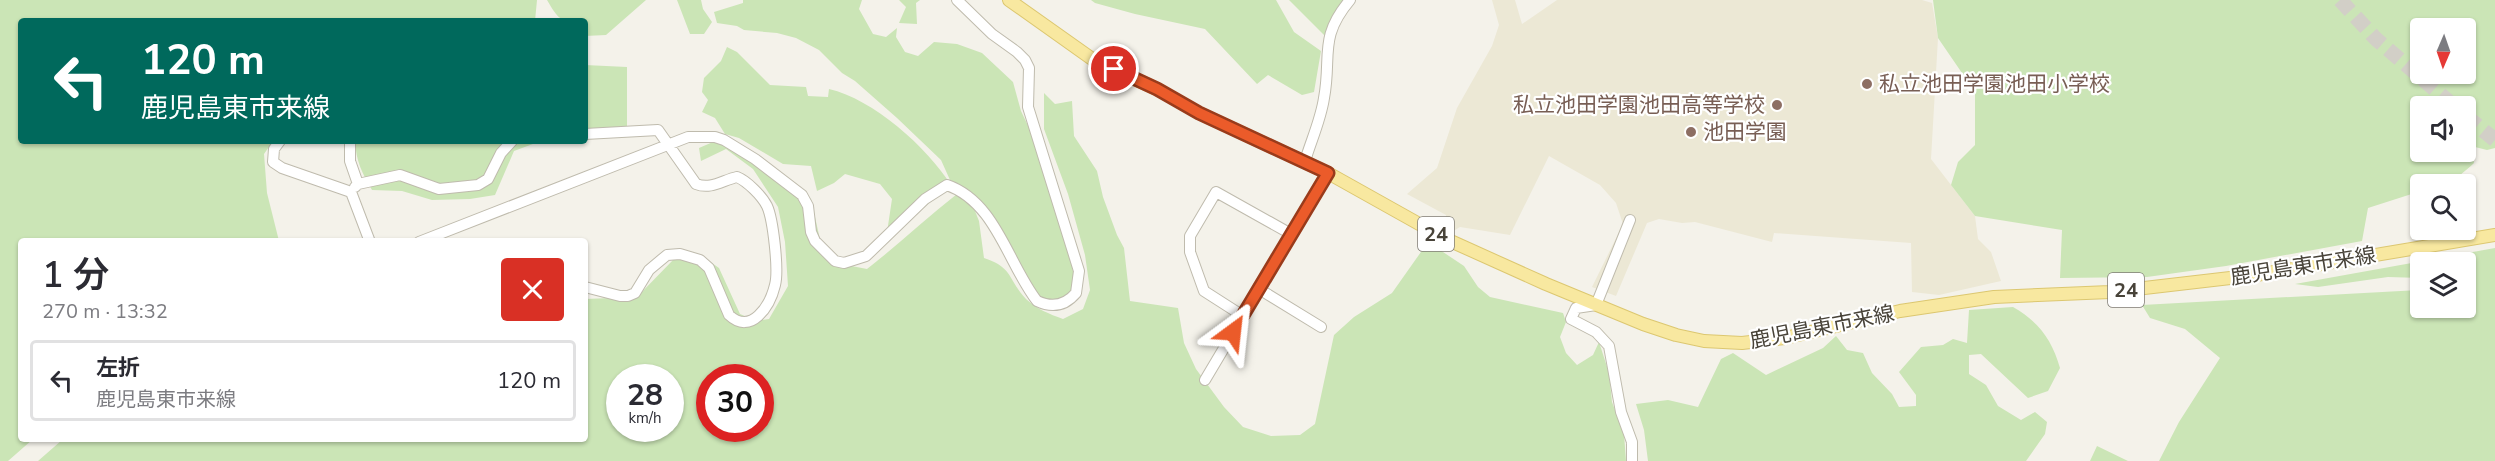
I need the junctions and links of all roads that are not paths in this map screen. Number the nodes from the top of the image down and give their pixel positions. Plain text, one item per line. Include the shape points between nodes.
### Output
1 (957, 0) edge
2 (1009, 0) edge
3 (1350, 0) edge
4 (588, 134) edge
5 (278, 144) edge
6 (350, 144) edge
7 (509, 144) edge
8 (669, 144) junction
9 (1305, 161) junction
10 (1328, 173) junction
11 (355, 188) junction
12 (1630, 220) dead end
13 (1291, 234) junction
14 (2495, 235) edge
15 (369, 238) edge
16 (429, 238) edge
17 (588, 288) edge
18 (1259, 289) junction
19 (1596, 304) junction
20 (1243, 316) junction
21 (1321, 327) dead end
22 (1205, 380) dead end
23 (1632, 461) edge

1 - 8 street via 1017,52 1029,68 1031,122 1079,271 1076,293 1063,304 1054,306 1037,301 994,228 957,189 947,185 925,199 866,256 851,262 835,261 815,241 802,195 755,159 715,137 688,137
2 - 9 main road, 鹿児島東市来線 / 24 via 1095,61
3 - 9 street via 1326,45 1324,98
4 - 8 street via 652,129 662,133
5 - 11 street via 273,162 282,168
6 - 11 street
7 - 11 street via 488,179 478,185 439,189 400,175
8 - 16 street
8 - 17 street via 696,184 710,186 737,177 767,206 777,260 776,283 761,314 751,322 735,321 726,310 709,268 700,260 680,254 667,255 628,296
9 - 10 main road, 鹿児島東市来線 / 24
10 - 13 street
10 - 19 main road, 鹿児島東市来線 / 24 via 1446,239
11 - 15 street
12 - 19 street
13 - 18 street
13 - 20 street via 1216,192 1200,218 1188,244 1203,291
14 - 19 main road, 鹿児島東市来線 / 24 via 2256,275 2110,292 1994,297 1900,311 1785,338 1742,343 1676,335
18 - 20 street
18 - 21 street
19 - 23 street via 1576,308 1570,319 1596,332 1609,345 1621,412 1632,442
20 - 22 street

